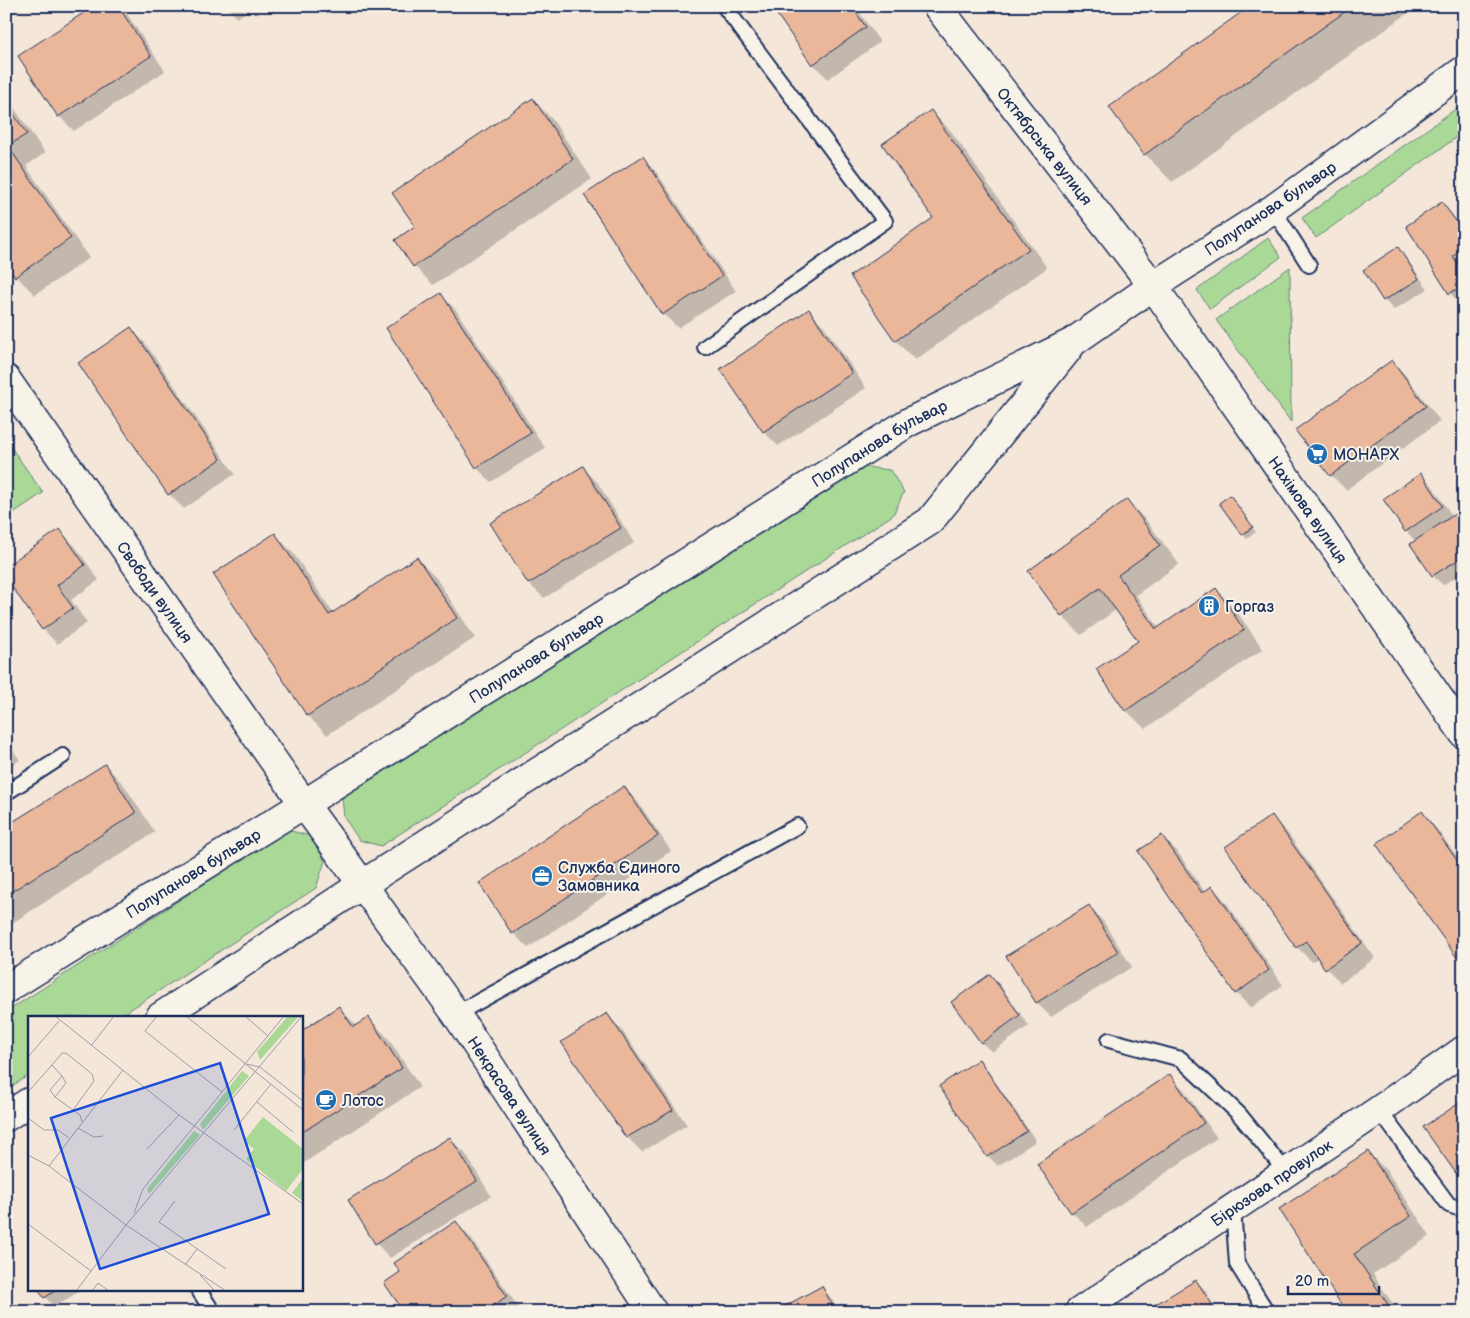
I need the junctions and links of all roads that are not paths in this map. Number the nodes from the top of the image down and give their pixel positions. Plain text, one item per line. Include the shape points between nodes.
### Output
1 (724, 6) edge
2 (937, 6) edge
3 (1464, 70) edge
4 (1272, 209) junction
5 (1309, 265) dead end
6 (1152, 286) junction
7 (1074, 342) junction
8 (704, 347) dead end
9 (6, 379) edge
10 (1464, 734) edge
11 (63, 756) dead end
12 (6, 793) edge
13 (304, 804) junction
14 (798, 826) dead end
15 (363, 884) junction
16 (6, 989) edge
17 (456, 1014) junction
18 (162, 1016) edge
19 (1109, 1040) dead end
20 (1464, 1050) edge
21 (28, 1103) edge
22 (1379, 1110) junction
23 (6, 1117) edge
24 (1286, 1172) junction
25 (1233, 1208) junction
26 (1464, 1210) edge
27 (199, 1290) edge
28 (213, 1312) edge
29 (654, 1312) edge
30 (1079, 1312) edge
31 (1267, 1312) edge

1 - 8 lane via 884,221
2 - 6 street, Октябрська вулиця
3 - 4 street, Полупанова бульвар
4 - 5 lane
4 - 6 street, Полупанова бульвар
6 - 7 street, Полупанова бульвар
6 - 10 street, Нахімова вулиця
7 - 13 street, Полупанова бульвар via 909,422
7 - 15 street, Полупанова бульвар via 930,521
9 - 13 street, Свободи вулиця
11 - 12 lane
13 - 15 street, Свободи вулиця
13 - 16 street, Полупанова бульвар
14 - 17 lane
15 - 17 street, Некрасова вулиця
15 - 18 street, Полупанова бульвар
17 - 29 street, Некрасова вулиця
19 - 24 lane via 1181,1059 1239,1114
20 - 22 street, Бірюзова провулок
21 - 23 street
22 - 24 street, Бірюзова провулок
22 - 26 lane via 1449,1205
24 - 25 street, Бірюзова провулок
25 - 30 street, Бірюзова провулок
25 - 31 lane via 1237,1264
27 - 28 lane

